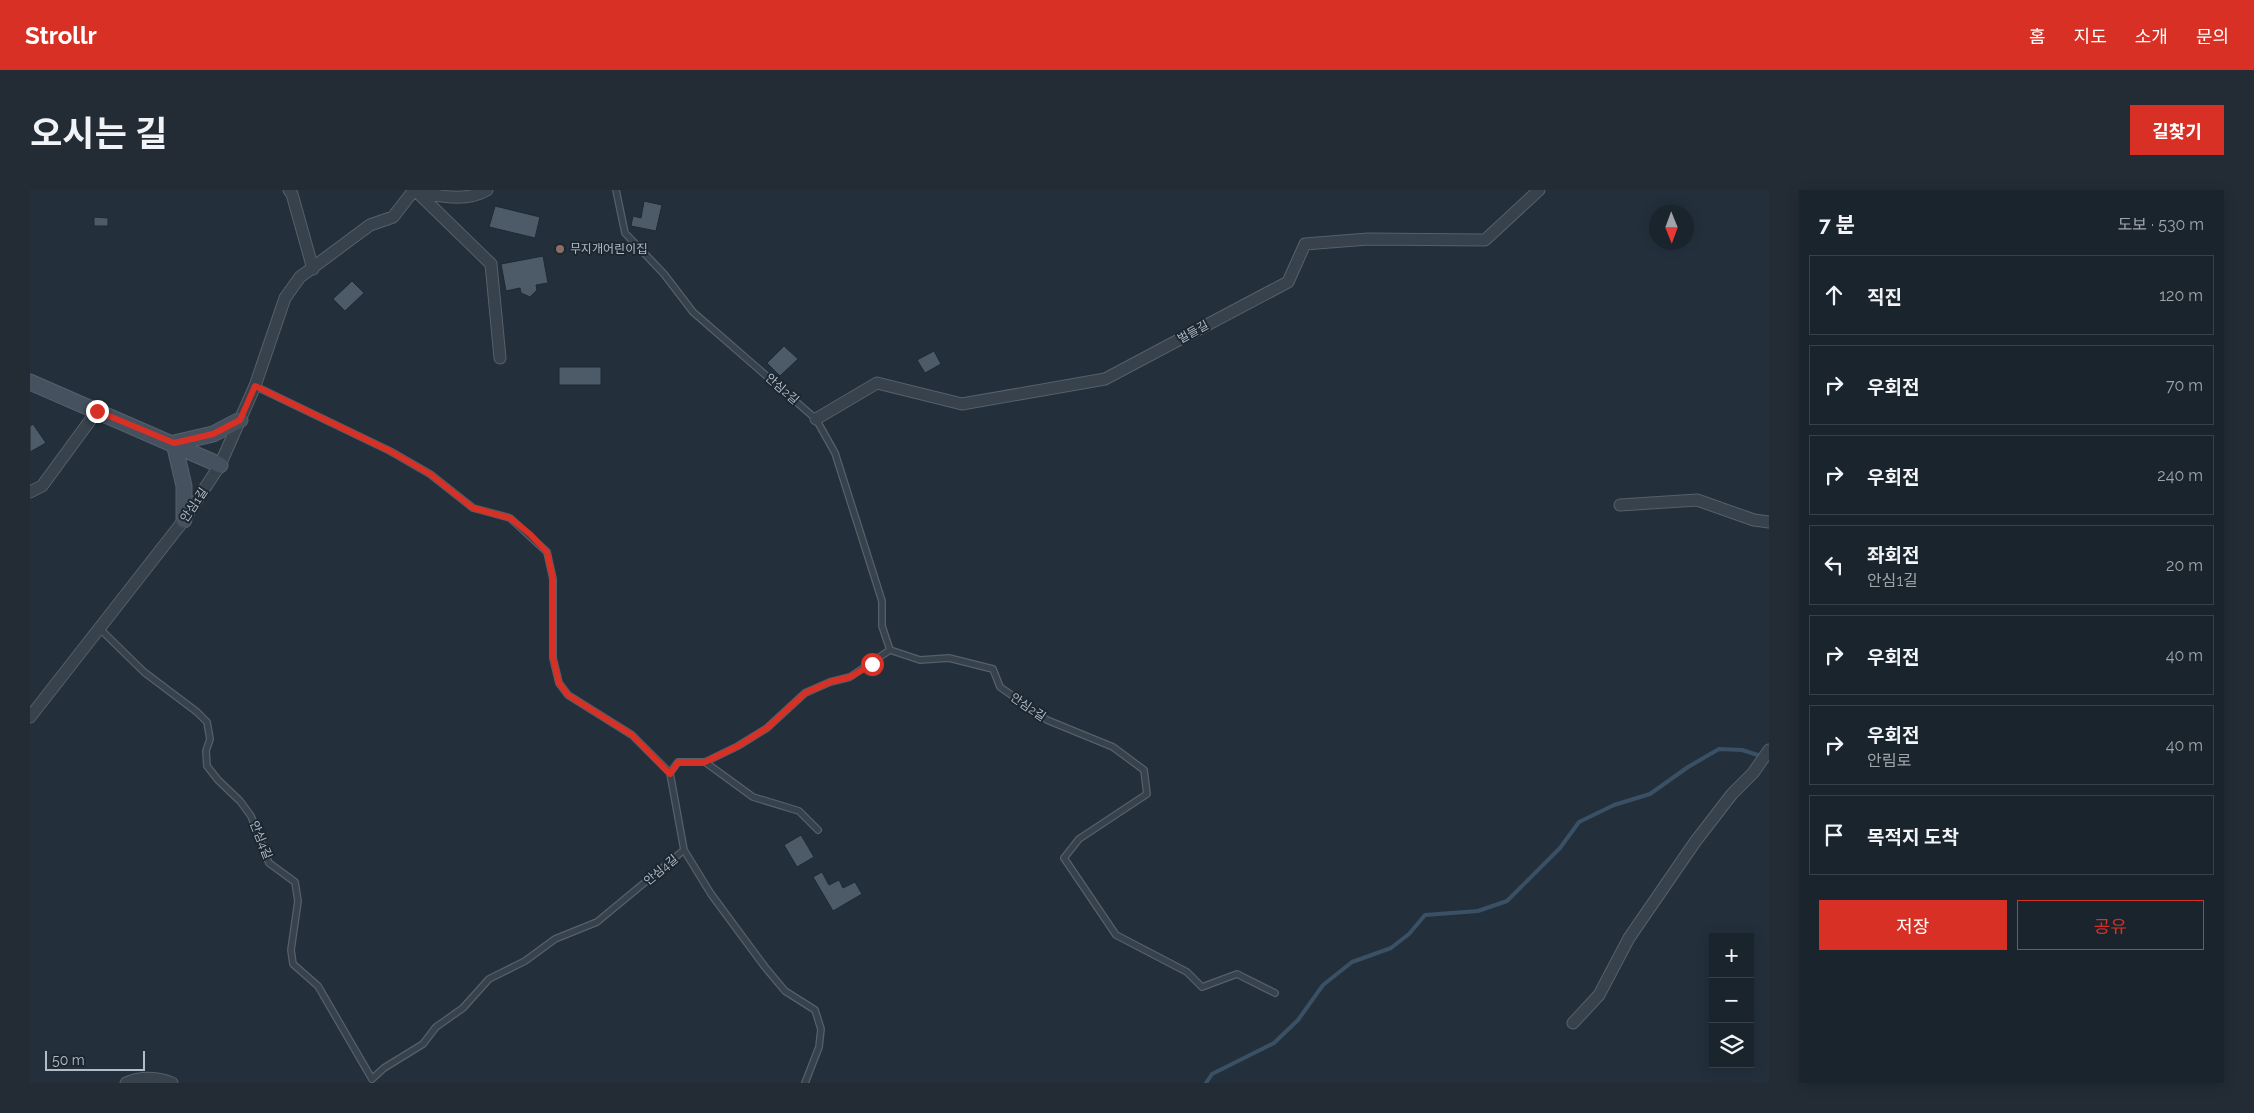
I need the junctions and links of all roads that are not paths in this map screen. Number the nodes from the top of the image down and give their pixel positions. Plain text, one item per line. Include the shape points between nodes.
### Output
1 (289, 190) edge
2 (416, 190) edge
3 (487, 190) edge
4 (616, 190) edge
5 (1538, 190) edge
6 (313, 269) junction
7 (500, 358) dead end
8 (30, 382) edge
9 (255, 386) junction
10 (97, 411) junction
11 (816, 419) junction
12 (240, 420) junction
13 (174, 443) junction
14 (220, 465) junction
15 (30, 492) edge
16 (1620, 505) dead end
17 (184, 520) junction
18 (1769, 522) edge
19 (99, 628) junction
20 (890, 650) junction
21 (30, 717) edge
22 (1769, 750) edge
23 (705, 762) junction
24 (670, 774) junction
25 (818, 830) dead end
26 (684, 850) junction
27 (1275, 993) dead end
28 (1573, 1023) dead end
29 (370, 1082) edge
30 (126, 1083) edge
31 (172, 1083) edge
32 (805, 1083) edge

1 - 6 street
2 - 3 street via 441,198 455,198
2 - 6 street, 안심1길 via 393,217 370,225
2 - 7 street via 491,264
4 - 11 lane, 안심2길 via 624,233 664,274 693,312
5 - 11 street, 벌들길 via 1485,240 1368,239 1305,244 1288,282 1106,379 962,404 877,383
6 - 9 street, 안심1길 via 300,277 285,298
8 - 10 street
9 - 12 street, 안심1길
9 - 24 lane via 390,451 430,474 473,508 510,518 530,534 547,552 553,579 553,658 559,683 568,695 632,735
10 - 13 street
10 - 15 street via 42,486
11 - 20 lane, 안심2길 via 838,462 882,601 882,626
12 - 13 street via 213,434
12 - 14 street, 안심1길
13 - 14 street
13 - 17 street via 184,486
14 - 17 street, 안심1길
16 - 18 street via 1697,500
17 - 19 street, 안심1길
19 - 21 street, 안심1길
19 - 29 lane, 안심4길 via 144,672 207,722 210,739 206,752 207,766 251,816 269,863 295,882 298,901 291,950 293,964 318,986
20 - 23 lane via 850,677 805,693 767,728
20 - 27 lane, 안심2길 via 920,660 949,658 994,669 1000,687 1047,720 1113,747 1144,770 1147,794 1078,839 1064,858 1116,935 1187,972 1202,987 1237,974
22 - 28 street via 1695,842 1629,938 1599,995
23 - 24 lane via 678,762
23 - 25 lane via 752,798 800,811
24 - 26 lane
26 - 29 lane, 안심4길 via 597,922 555,939 525,961 489,979 463,1008 436,1027 423,1044 384,1068
26 - 32 lane via 711,894 765,967 785,991 815,1010 821,1029 819,1047
30 - 31 street via 138,1078 160,1078

